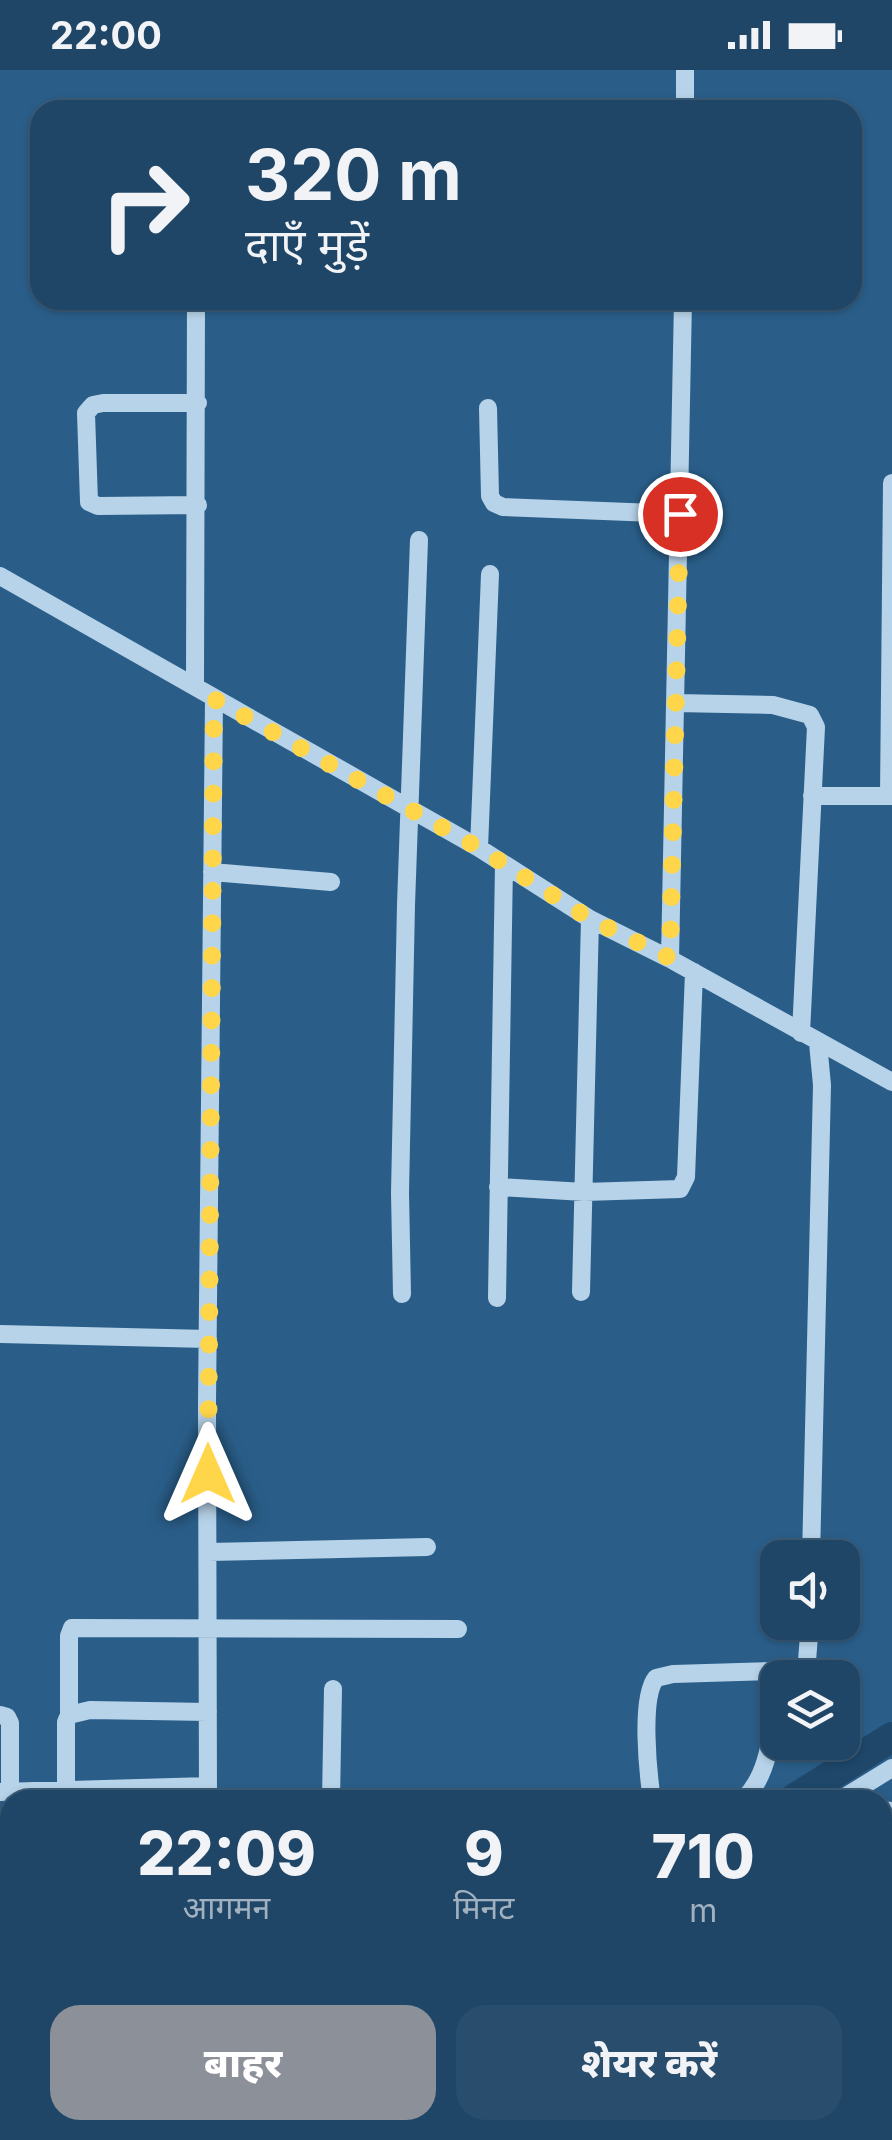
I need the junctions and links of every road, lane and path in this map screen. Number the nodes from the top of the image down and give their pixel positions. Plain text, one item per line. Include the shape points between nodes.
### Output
1 (685, 70) edge
2 (685, 100) edge
3 (196, 310) edge
4 (683, 310) edge
5 (198, 404) junction
6 (488, 408) dead end
7 (892, 483) edge
8 (198, 505) junction
9 (680, 514) junction
10 (419, 540) dead end
11 (490, 574) dead end
12 (891, 575) edge
13 (0, 576) edge
14 (195, 684) junction
15 (214, 699) junction
16 (676, 703) junction
17 (812, 796) junction
18 (891, 796) edge
19 (410, 810) junction
20 (479, 848) junction
21 (504, 864) junction
22 (212, 872) junction
23 (331, 882) dead end
24 (590, 919) junction
25 (670, 958) junction
26 (694, 972) junction
27 (801, 1033) junction
28 (818, 1043) junction
29 (892, 1082) edge
30 (498, 1187) junction
31 (584, 1192) junction
32 (582, 1292) dead end
33 (402, 1294) dead end
34 (498, 1298) dead end
35 (0, 1334) edge
36 (208, 1338) junction
37 (811, 1540) edge
38 (427, 1547) dead end
39 (208, 1552) junction
40 (208, 1628) junction
41 (458, 1629) dead end
42 (760, 1679) edge
43 (333, 1689) dead end
44 (208, 1712) junction
45 (69, 1715) junction
46 (0, 1716) edge
47 (766, 1760) edge
48 (892, 1768) edge
49 (12, 1790) edge
50 (66, 1790) edge
51 (208, 1790) edge
52 (331, 1790) edge
53 (652, 1790) edge
54 (753, 1790) edge
55 (856, 1790) edge

1 - 2 street
3 - 5 street
4 - 9 street
5 - 8 street
5 - 8 street via 104,403 86,413 90,502
6 - 9 street via 494,503
7 - 12 street
8 - 14 street
9 - 16 street
10 - 19 street
11 - 20 street
12 - 18 street
13 - 14 street
14 - 15 street
15 - 19 street
15 - 22 street
16 - 17 street via 773,705 810,715 816,728
16 - 25 street
17 - 18 street
17 - 27 street
19 - 20 street
19 - 33 street
20 - 21 street
21 - 24 street
21 - 30 street
22 - 23 street
22 - 36 street
24 - 25 street
24 - 31 street
25 - 26 street
26 - 27 street
26 - 31 street via 684,1183 672,1190
27 - 28 street
28 - 29 street
28 - 37 street
30 - 31 street
30 - 34 street
31 - 32 street
35 - 36 street
36 - 39 street
38 - 39 street
39 - 40 street
40 - 41 street
40 - 44 street
40 - 45 street via 72,1628
42 - 53 street via 656,1678 649,1694
43 - 52 street
44 - 45 street
44 - 51 street
45 - 50 street
46 - 49 street via 10,1722
47 - 54 street
48 - 55 street

